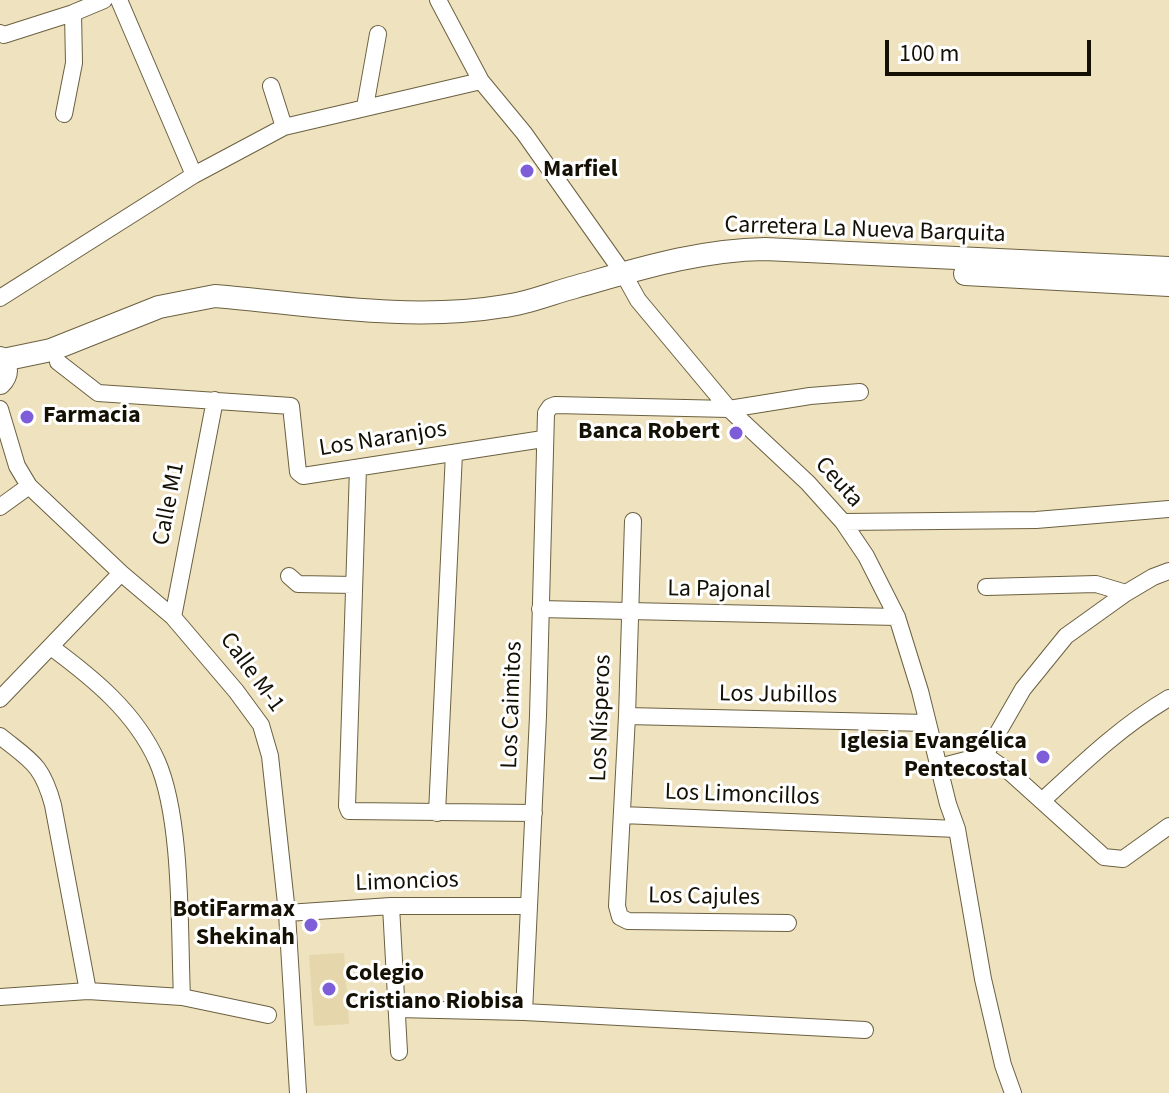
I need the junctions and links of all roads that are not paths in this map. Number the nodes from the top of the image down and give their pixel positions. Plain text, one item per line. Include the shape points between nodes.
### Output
1 (104, 0) edge
2 (119, 0) edge
3 (438, 0) edge
4 (73, 13) junction
5 (378, 34) dead end
6 (1, 36) edge
7 (481, 81) junction
8 (271, 86) dead end
9 (365, 107) junction
10 (64, 114) dead end
11 (284, 127) junction
12 (194, 175) junction
13 (1169, 268) edge
14 (627, 279) junction
15 (1169, 285) edge
16 (0, 298) edge
17 (58, 362) junction
18 (2, 365) edge
19 (860, 392) dead end
20 (215, 400) junction
21 (0, 409) edge
22 (729, 409) junction
23 (543, 439) junction
24 (454, 453) junction
25 (358, 468) junction
26 (29, 486) junction
27 (0, 507) edge
28 (1169, 509) edge
29 (633, 521) dead end
30 (843, 522) junction
31 (1169, 571) edge
32 (121, 573) junction
33 (289, 576) dead end
34 (354, 585) junction
35 (986, 587) dead end
36 (1126, 593) junction
37 (540, 609) junction
38 (631, 613) junction
39 (173, 617) junction
40 (897, 617) junction
41 (51, 647) junction
42 (1169, 698) edge
43 (0, 699) edge
44 (627, 716) junction
45 (927, 723) junction
46 (0, 736) edge
47 (985, 755) junction
48 (939, 767) junction
49 (1042, 801) junction
50 (437, 813) junction
51 (534, 813) junction
52 (622, 815) junction
53 (1169, 826) edge
54 (957, 829) junction
55 (391, 906) junction
56 (529, 906) junction
57 (287, 913) junction
58 (620, 917) joint
59 (788, 923) dead end
60 (88, 991) junction
61 (0, 997) edge
62 (182, 997) junction
63 (397, 1009) junction
64 (524, 1012) junction
65 (268, 1015) dead end
66 (865, 1030) dead end
67 (399, 1052) dead end
68 (298, 1093) edge
69 (1013, 1093) edge

1 - 4 street
2 - 12 street
3 - 7 street, Ceuta
4 - 6 street
4 - 10 street via 74,63
5 - 9 street
7 - 9 street
7 - 14 street, Ceuta
8 - 11 street
9 - 11 street
11 - 12 street
12 - 16 street
13 - 14 street, Carretera La Nueva Barquita via 765,249 690,256
14 - 15 street, Carretera La Nueva Barquita via 776,264
14 - 17 street, Carretera La Nueva Barquita via 525,314 469,323 413,325 209,310 138,328
14 - 18 street, Carretera La Nueva Barquita via 461,311 215,296 187,299
14 - 22 street, Ceuta via 638,300
17 - 18 street, Carretera La Nueva Barquita
17 - 20 street via 98,393
19 - 22 street
20 - 25 street, Los Naranjos via 291,406 300,475
20 - 39 street, Calle M1
21 - 26 street, Calle M-1 via 17,466
22 - 23 street, Los Caimitos via 555,405 546,413
22 - 30 street, Ceuta
23 - 24 street, Los Naranjos
23 - 37 street, Los Caimitos
24 - 25 street, Los Naranjos
24 - 50 street
25 - 34 street
26 - 27 street
26 - 32 street, Calle M-1
28 - 30 street via 1036,520
29 - 38 street, Los Nísperos
30 - 40 street, Ceuta
31 - 36 street
32 - 39 street, Calle M-1
32 - 41 street
33 - 34 street via 298,584
34 - 50 street via 347,806 353,812
35 - 36 street via 1096,584
36 - 47 street via 1066,636 1023,689
37 - 38 street, La Pajonal
37 - 51 street, Los Caimitos
38 - 40 street, La Pajonal
38 - 44 street, Los Nísperos
39 - 57 street, Calle M-1 via 261,725 270,756
40 - 45 street, Ceuta
41 - 43 street
41 - 62 street via 101,685 157,761 175,849
42 - 49 street via 1097,750
44 - 45 street, Los Jubillos
44 - 52 street, Los Nísperos
45 - 48 street, Ceuta
46 - 60 street via 46,778
47 - 48 street
47 - 49 street
48 - 54 street, Ceuta
49 - 53 street via 1104,857 1114,859 1123,859
50 - 51 street
51 - 56 street, Los Caimitos
52 - 54 street, Los Limoncillos
52 - 58 street, Los Nísperos
54 - 69 street, Ceuta via 983,979
55 - 56 street, Limoncios
55 - 57 street, Limoncios
55 - 63 street
56 - 64 street, Los Caimitos
57 - 68 street, Calle M-1
58 - 59 street, Los Cajules
60 - 61 street
60 - 62 street
62 - 65 street
63 - 64 street
63 - 67 street
64 - 66 street

